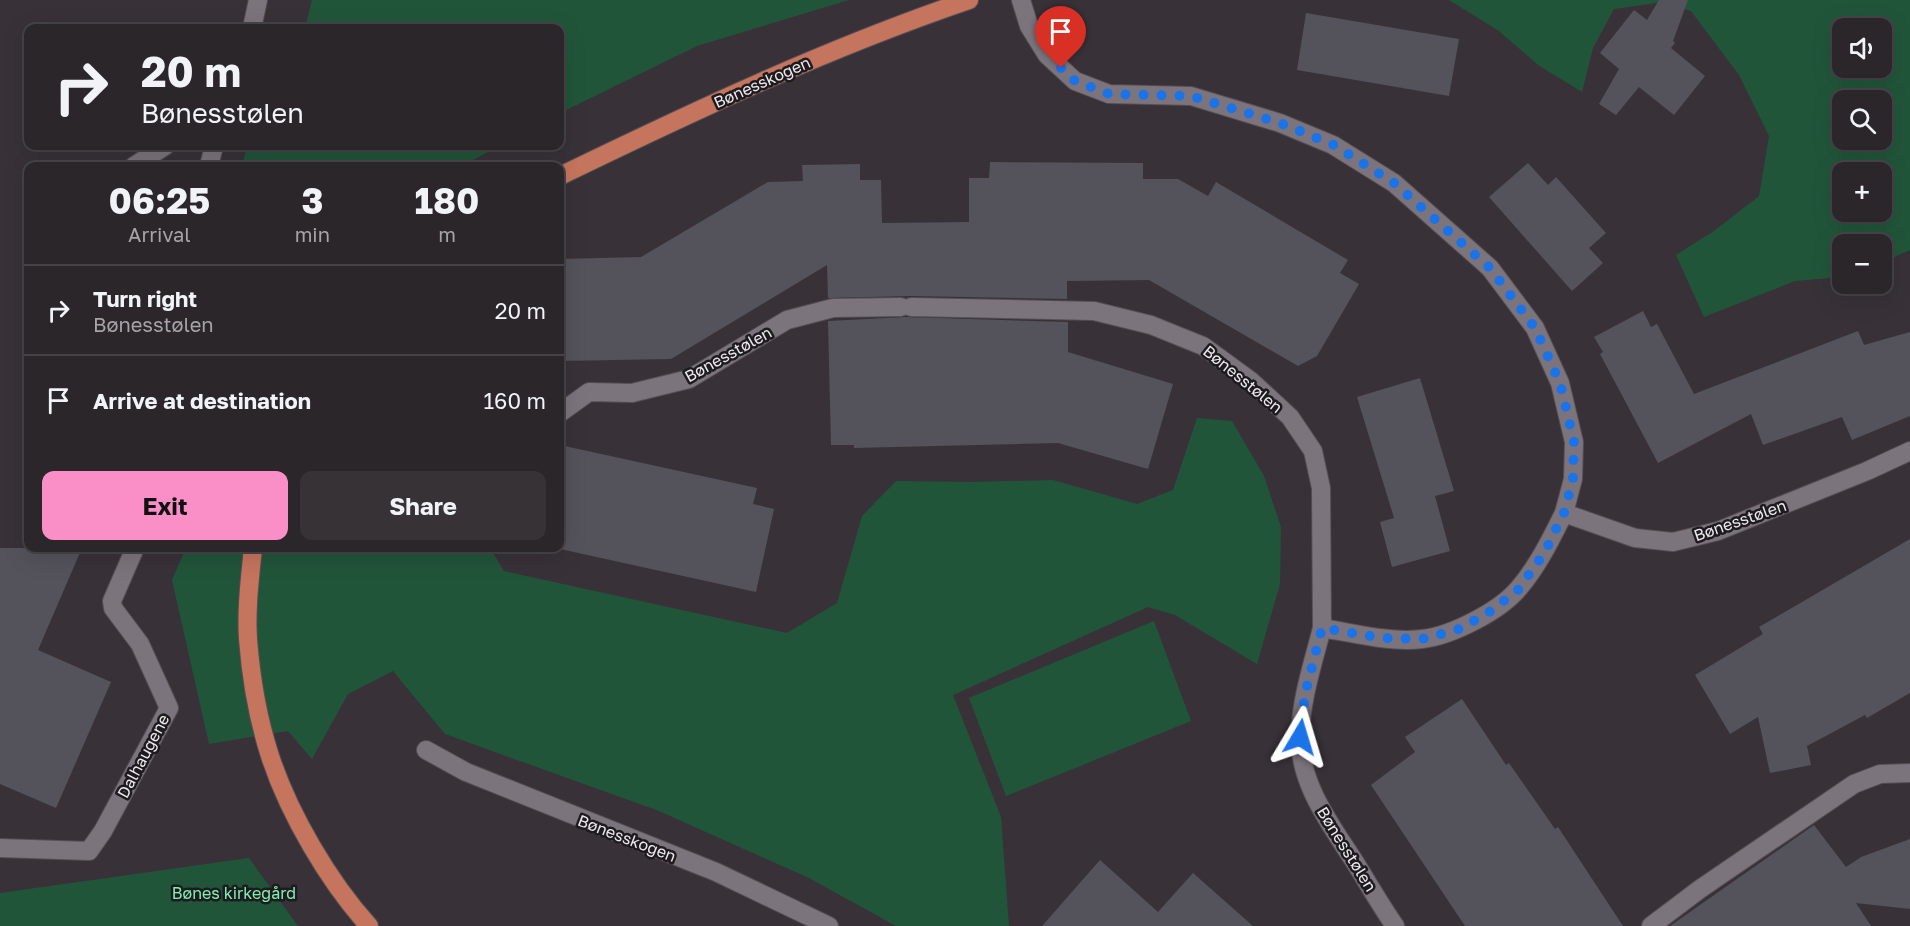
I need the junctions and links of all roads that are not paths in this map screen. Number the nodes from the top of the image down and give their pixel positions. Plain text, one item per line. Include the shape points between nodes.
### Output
1 (258, 0) edge
2 (969, 0) edge
3 (1021, 0) edge
4 (253, 24) edge
5 (159, 150) edge
6 (140, 162) edge
7 (564, 174) edge
8 (564, 410) edge
9 (1910, 451) edge
10 (1564, 513) junction
11 (133, 552) edge
12 (253, 552) edge
13 (1322, 628) junction
14 (426, 750) dead end
15 (1910, 773) edge
16 (0, 848) edge
17 (369, 926) edge
18 (829, 926) edge
19 (1395, 926) edge
20 (1651, 926) edge

1 - 4 street
2 - 7 main road, Bønesskogen via 792,68
3 - 10 street via 1029,26 1047,56 1075,81 1109,94 1191,96 1280,123 1334,145 1394,183 1490,268 1535,328 1560,383 1574,442 1573,479
5 - 6 street
8 - 13 street, Bønesstølen via 589,392 632,393 689,379 787,320 833,308 1094,311 1151,325 1203,346 1251,381 1290,417 1313,452 1321,488
9 - 10 street, Bønesstølen via 1718,531 1673,542 1635,538
10 - 13 street via 1545,552 1518,590 1457,630 1422,639 1382,638
11 - 16 street, Dalhaugene via 112,601 113,609 140,644 169,708 89,851
12 - 17 main road via 248,638 255,696 270,757 321,863
13 - 19 street, Bønesstølen via 1304,704 1300,737 1304,770 1323,812
14 - 18 street, Bønesskogen via 466,772 716,872
15 - 20 street via 1880,774 1854,784

